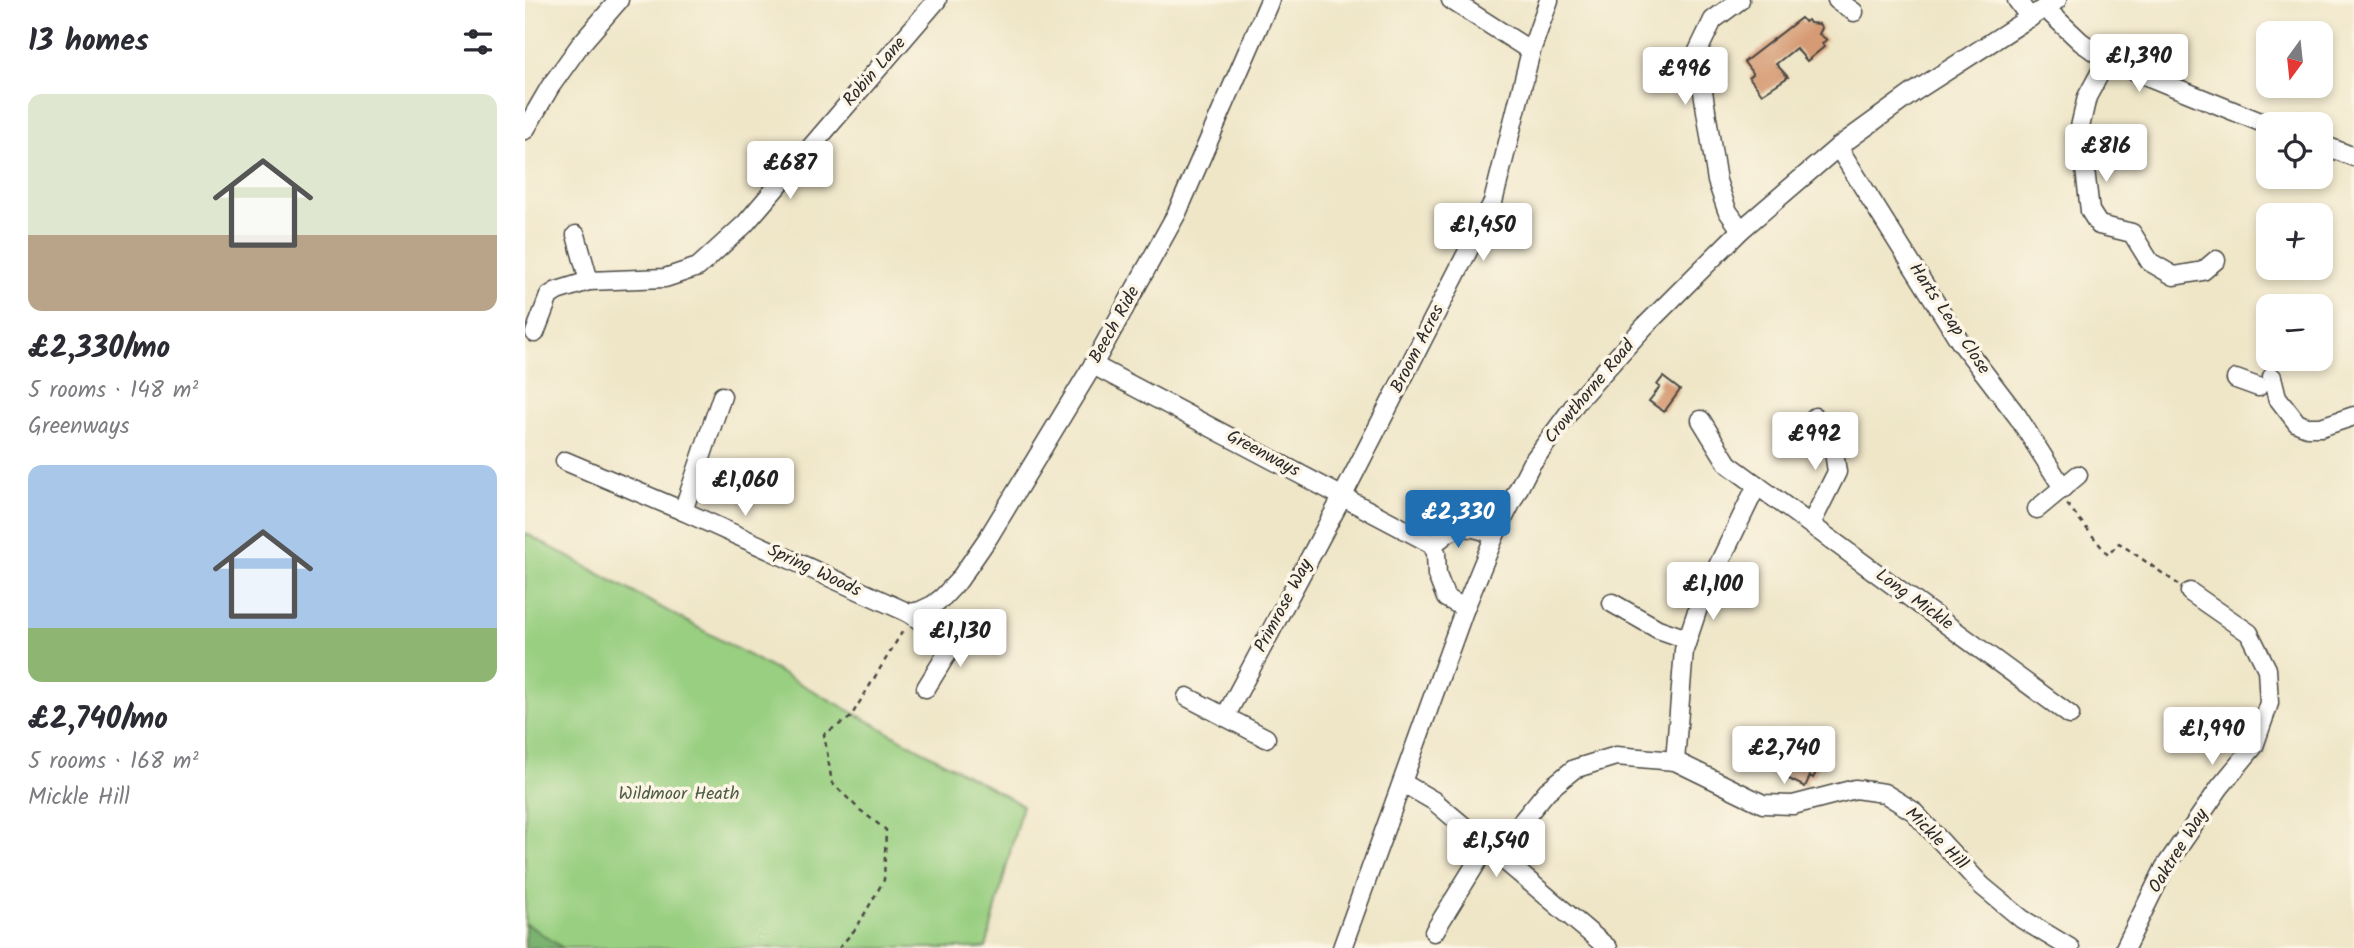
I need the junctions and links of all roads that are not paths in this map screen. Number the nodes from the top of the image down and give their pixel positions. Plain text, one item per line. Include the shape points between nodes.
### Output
1 (619, 0) edge
2 (937, 0) edge
3 (1270, 0) edge
4 (1451, 0) edge
5 (1549, 0) edge
6 (1740, 0) edge
7 (1837, 0) edge
8 (2017, 0) edge
9 (2051, 4) edge
10 (1854, 12) dead end
11 (2030, 18) junction
12 (1531, 51) junction
13 (2107, 60) junction
14 (2256, 120) edge
15 (525, 130) edge
16 (1838, 147) junction
17 (2333, 149) edge
18 (2354, 157) edge
19 (1741, 230) junction
20 (576, 235) dead end
21 (2216, 261) dead end
22 (582, 283) junction
23 (535, 333) dead end
24 (1093, 365) junction
25 (2236, 379) dead end
26 (722, 396) dead end
27 (2354, 416) edge
28 (1815, 417) dead end
29 (1701, 420) dead end
30 (565, 461) dead end
31 (2078, 475) dead end
32 (1757, 485) junction
33 (2060, 490) junction
34 (1342, 495) junction
35 (2037, 509) dead end
36 (683, 510) junction
37 (1811, 524) junction
38 (1495, 535) junction
39 (1432, 544) junction
40 (2190, 592) road end
41 (1612, 603) dead end
42 (933, 605) junction
43 (1465, 608) junction
44 (909, 613) junction
45 (929, 629) junction
46 (961, 631) dead end
47 (1687, 639) junction
48 (947, 654) junction
49 (926, 688) dead end
50 (1187, 697) dead end
51 (2070, 715) dead end
52 (1225, 717) junction
53 (1266, 738) dead end
54 (1675, 761) junction
55 (1402, 783) junction
56 (1491, 850) junction
57 (1434, 932) dead end
58 (1342, 948) edge
59 (1608, 948) edge
60 (2070, 948) edge
61 (2125, 948) edge

1 - 15 street via 580,45
2 - 22 street, Robin Lane via 745,224 698,267 666,278
3 - 24 street, Beech Ride via 1177,213
4 - 12 street
5 - 12 street, Broom Acres
6 - 19 street via 1713,20 1697,53 1717,181 1727,211
7 - 10 street
8 - 11 street
9 - 11 street, Crowthorne Road
9 - 13 street via 2081,42
11 - 16 street, Crowthorne Road via 1913,92
12 - 34 street, Broom Acres via 1493,202
13 - 14 street
13 - 21 street via 2087,97 2080,127 2094,231 2132,233 2150,262 2174,276 2203,271
16 - 19 street, Crowthorne Road
16 - 33 street, Harts Leap Close via 1959,340 2018,417
17 - 18 street
19 - 38 street, Crowthorne Road via 1579,399 1531,464
20 - 22 street
22 - 23 street via 549,296
24 - 34 street, Greenways
24 - 42 street, Beech Ride via 988,538
25 - 27 street via 2265,382 2297,423 2307,427
26 - 36 street
28 - 37 street via 1833,445 1837,472
29 - 32 street, Long Mickle via 1728,464
30 - 36 street, Spring Woods
31 - 33 street
32 - 37 street, Long Mickle
32 - 47 street
33 - 35 street
34 - 39 street, Greenways
34 - 52 street, Primrose Way
36 - 44 street, Spring Woods
37 - 51 street, Long Mickle
38 - 39 street via 1462,527
38 - 43 street, Crowthorne Road
39 - 43 street via 1446,598
40 - 61 street, Oaktree Way via 2249,633 2267,669 2269,703 2254,746 2165,867
41 - 47 street via 1658,629
42 - 44 street, Beech Ride
42 - 45 street
43 - 55 street, Crowthorne Road
44 - 45 street, Spring Woods
45 - 48 street, Spring Woods
46 - 48 street
47 - 54 street
48 - 49 street
50 - 52 street
52 - 53 street
54 - 56 street, Mickle Hill via 1616,756 1574,769 1547,790
54 - 60 street, Mickle Hill via 1763,804 1793,805 1856,789 1884,793 1913,811 1982,886 2022,919
55 - 56 street via 1434,802
55 - 58 street, Crowthorne Road
56 - 57 street, Mickle Hill
56 - 59 street

